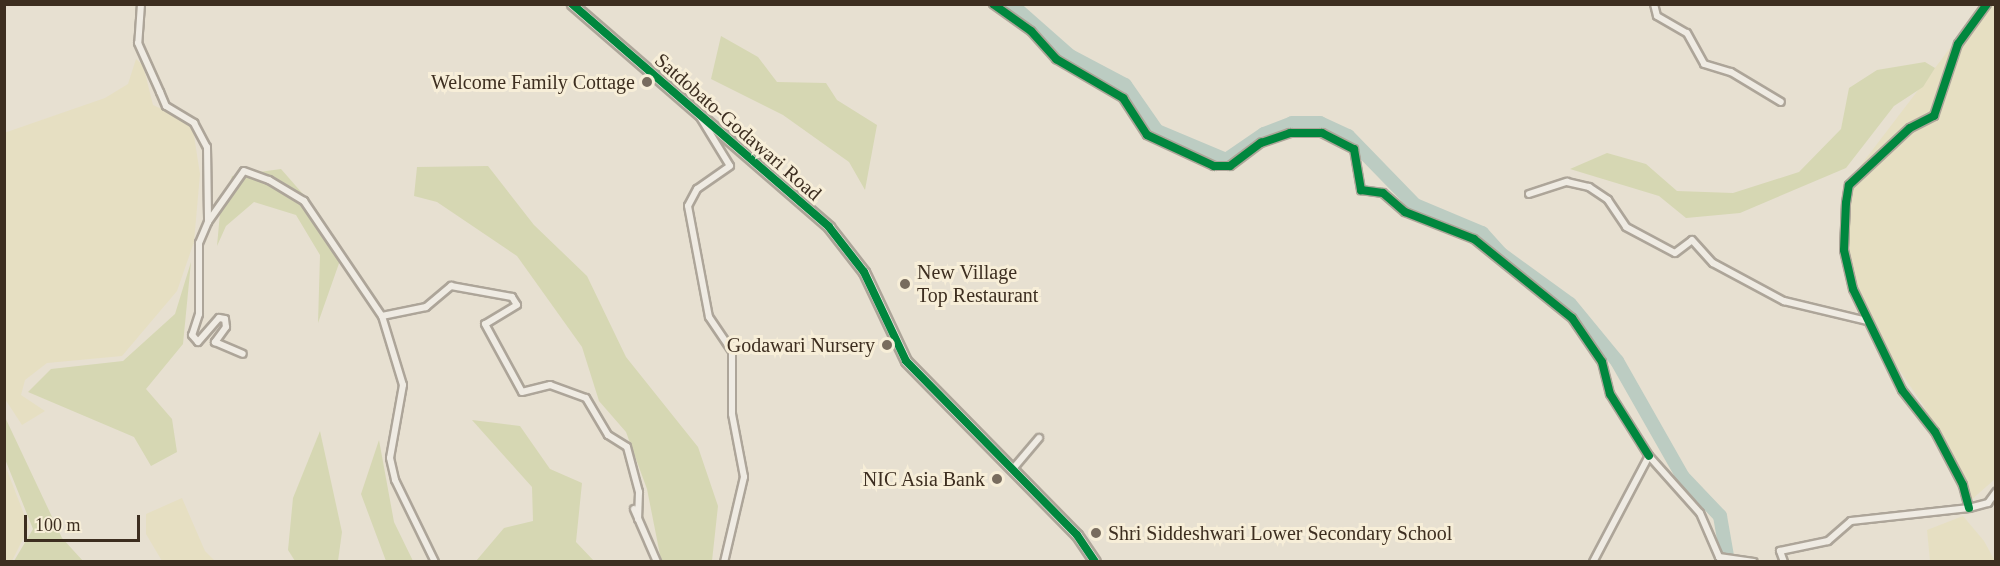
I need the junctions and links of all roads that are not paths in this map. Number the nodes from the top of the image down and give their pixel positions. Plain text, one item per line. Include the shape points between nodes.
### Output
1 (141, 4) edge
2 (572, 4) edge
3 (993, 4) edge
4 (1654, 4) edge
5 (1987, 4) edge
6 (1781, 102) dead end
7 (700, 117) junction
8 (1529, 194) dead end
9 (208, 222) junction
10 (382, 316) junction
11 (1867, 321) junction
12 (243, 354) dead end
13 (1039, 438) dead end
14 (1649, 456) junction
15 (1012, 470) junction
16 (1995, 492) edge
17 (1969, 508) junction
18 (634, 509) dead end
19 (638, 519) junction
20 (435, 561) edge
21 (657, 561) edge
22 (724, 561) edge
23 (1095, 561) edge
24 (1593, 561) edge
25 (1754, 561) edge
26 (1784, 561) edge

1 - 9 street via 138,43 166,106 194,123 207,147
2 - 7 street, Satdobato-Godawari Road
3 - 14 street via 1009,12 1064,65 1124,98 1147,135 1214,166 1230,166 1261,143 1290,133 1322,133 1354,149 1361,190 1383,193 1405,213 1474,239 1572,318 1602,362 1611,394
4 - 6 street via 1657,16 1688,33 1704,64 1731,72
5 - 11 street via 1958,44 1934,116 1910,128 1850,185 1844,250 1852,289
7 - 15 street, Satdobato-Godawari Road via 829,226 864,272 906,361
7 - 22 street via 730,166 697,189 688,206 709,317 732,351 732,414 744,477
8 - 11 street via 1567,182 1589,187 1608,200 1626,227 1675,253 1692,240 1713,263 1784,301
9 - 10 street via 244,171 268,180 304,201
9 - 12 street via 199,243 199,314 192,335 198,342 219,318 225,319 226,327 215,342
10 - 19 street via 426,307 451,286 512,297 517,305 485,324 522,392 550,385 586,398 608,435 627,447 639,492
10 - 20 street via 402,385 390,458 395,480
11 - 17 street via 1902,390 1935,432 1963,485
13 - 15 street
14 - 24 street
14 - 25 street via 1700,513 1716,554
15 - 23 street, Satdobato-Godawari Road via 1077,535
16 - 17 street via 1988,502
17 - 26 street via 1851,520 1828,541 1780,551
18 - 19 street
19 - 21 street

